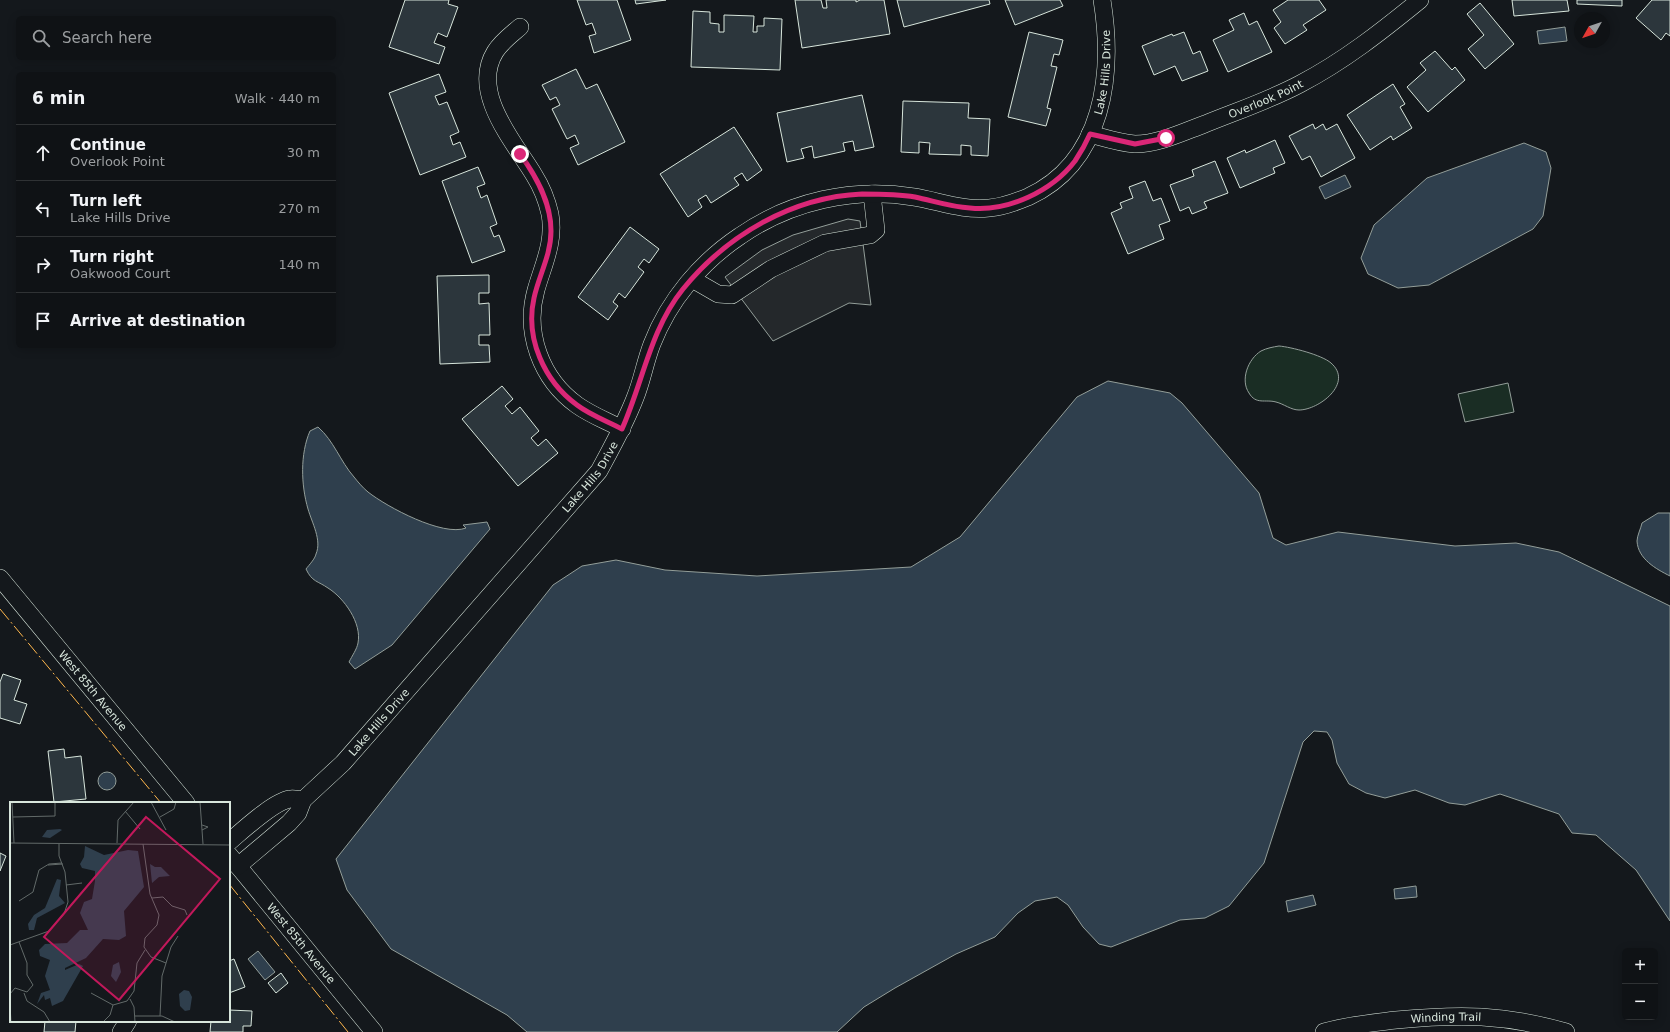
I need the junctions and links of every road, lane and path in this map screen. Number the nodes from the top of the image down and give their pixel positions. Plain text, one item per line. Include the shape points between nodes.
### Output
1 (1102, 0) edge
2 (1420, 0) edge
3 (520, 26) dead end
4 (1090, 134) junction
5 (872, 194) junction
6 (692, 279) junction
7 (622, 429) junction
8 (0, 578) edge
9 (303, 800) junction
10 (185, 802) edge
11 (230, 841) edge
12 (234, 860) edge
13 (127, 1022) edge
14 (121, 1032) edge
15 (374, 1032) edge
16 (1324, 1032) edge
17 (1566, 1032) edge

1 - 4 street, Lake Hills Drive via 1106,28 1106,62 1100,105
2 - 4 street, Overlook Point via 1346,58 1266,100 1151,142 1128,143
3 - 7 street via 495,52 490,63 489,76 495,111 535,176 550,214 550,245 532,312 534,340 545,369 564,395 593,415
4 - 5 street, Lake Hills Drive via 1074,161 1052,183 1006,205 972,209 914,197
5 - 6 street, Lake Hills Drive via 844,195 788,210 741,235 713,257
5 - 6 street via 876,230 870,235 825,243 771,269 732,295 718,294
6 - 7 street, Lake Hills Drive via 673,304 657,332
7 - 9 street, Lake Hills Drive via 599,471 589,483 343,763
8 - 10 street, West 85th Avenue
9 - 11 street via 290,799 280,804
9 - 12 street, Lake Hills Drive via 298,813 289,823
12 - 15 street, West 85th Avenue
13 - 14 street
16 - 17 street, Winding Trail via 1347,1026 1440,1016 1487,1016 1533,1022

